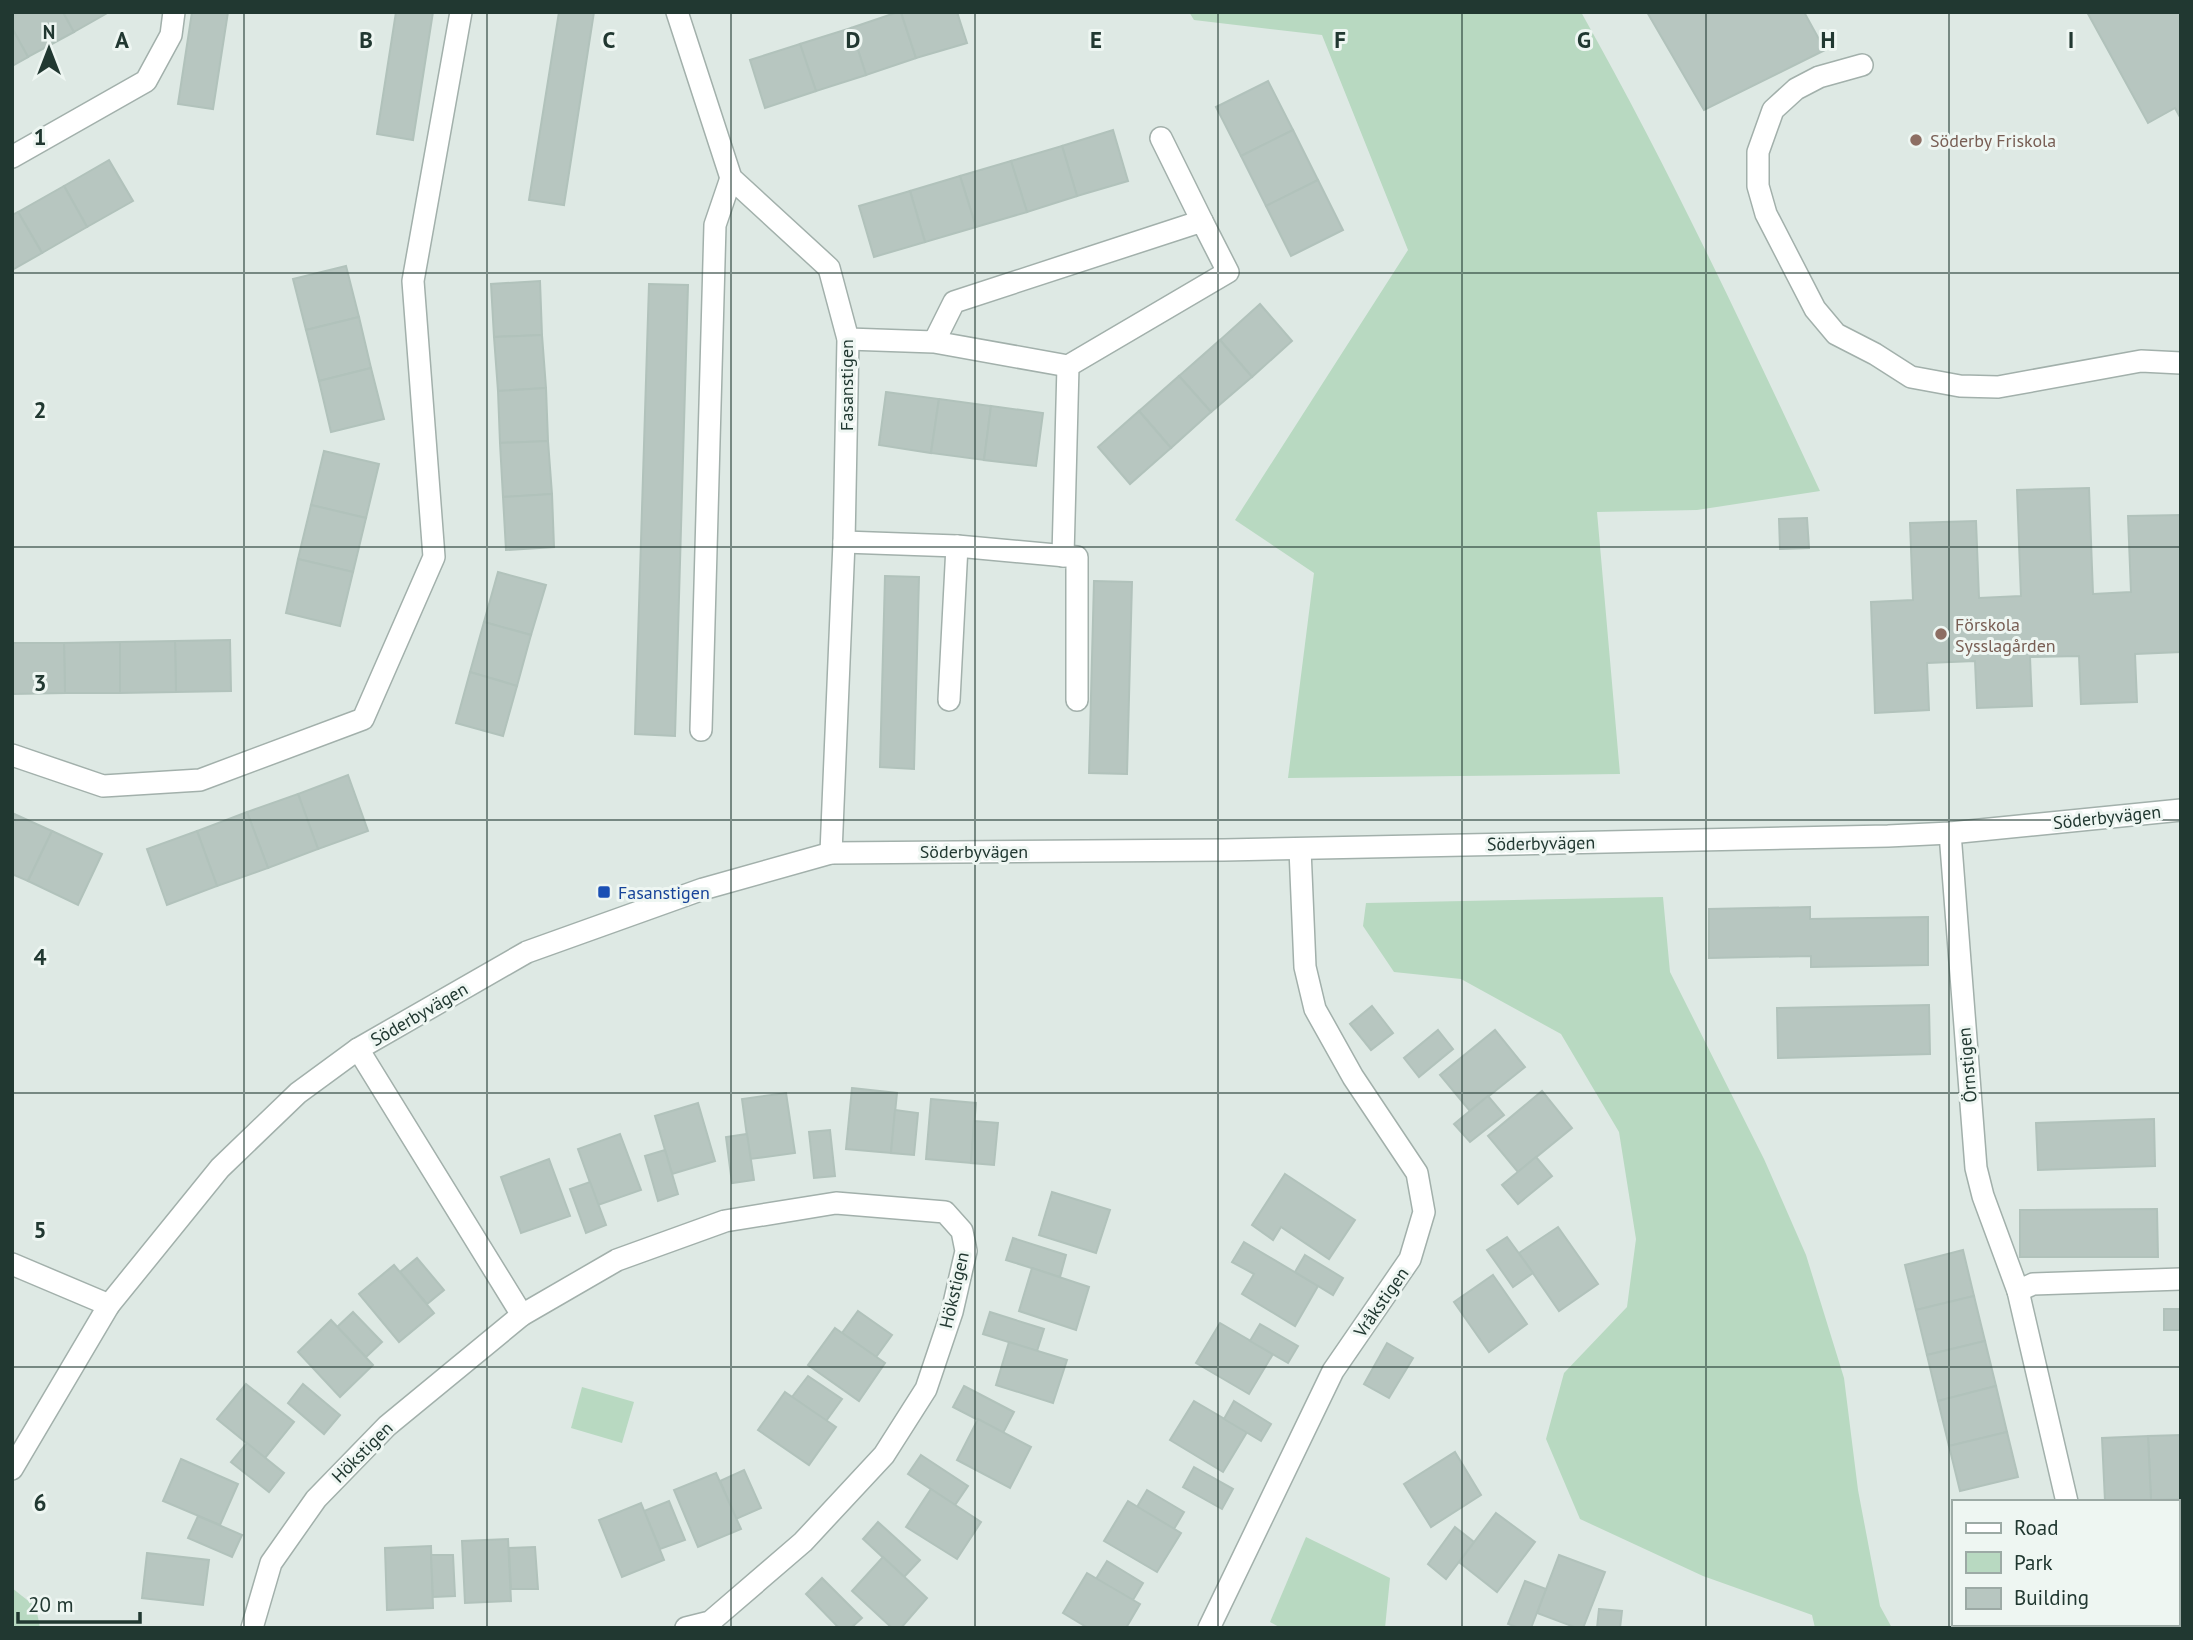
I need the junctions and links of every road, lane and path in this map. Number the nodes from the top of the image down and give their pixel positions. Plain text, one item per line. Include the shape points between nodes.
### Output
1 (174, 12) edge
2 (461, 12) edge
3 (677, 12) edge
4 (1862, 65) dead end
5 (1161, 138) dead end
6 (12, 157) edge
7 (731, 178) junction
8 (1202, 221) junction
9 (848, 339) junction
10 (934, 342) junction
11 (2181, 362) edge
12 (1068, 366) junction
13 (844, 542) junction
14 (957, 547) junction
15 (1063, 556) junction
16 (949, 700) dead end
17 (1077, 700) dead end
18 (701, 730) dead end
19 (12, 755) edge
20 (2181, 810) edge
21 (1950, 833) junction
22 (1300, 849) junction
23 (831, 853) junction
24 (358, 1049) junction
25 (12, 1264) edge
26 (2181, 1279) edge
27 (2018, 1292) junction
28 (109, 1305) junction
29 (522, 1315) junction
30 (12, 1469) edge
31 (2067, 1500) edge
32 (251, 1628) edge
33 (686, 1628) edge
34 (1209, 1628) edge

1 - 6 street via 171,34 146,81
2 - 19 street via 413,281 434,557 363,719 200,779 103,786
3 - 7 street, Fasanstigen
4 - 11 street via 1796,89 1773,110 1758,152 1758,186 1766,214 1815,309 1836,334 1911,377 1960,386 1998,387 2141,361
5 - 8 street
7 - 9 street, Fasanstigen via 829,268
7 - 18 street via 715,225
8 - 10 street via 954,302
8 - 12 street via 1228,272
9 - 10 street
9 - 13 street, Fasanstigen
10 - 12 street
12 - 15 street
13 - 14 street
13 - 23 street, Fasanstigen
14 - 15 street
14 - 16 street
15 - 17 street via 1077,557
20 - 21 street, Söderbyvägen
21 - 22 street, Söderbyvägen
21 - 27 street, Örnstigen via 1976,1168
22 - 23 street, Söderbyvägen
22 - 34 street, Vråkstigen via 1306,967 1315,1009 1353,1077 1417,1172 1424,1212 1410,1259 1333,1371
23 - 24 street, Söderbyvägen via 703,889 527,953
24 - 28 street, Söderbyvägen via 298,1093 220,1168
24 - 29 street
25 - 28 street
26 - 27 street via 2033,1284
27 - 31 street, Örnstigen
28 - 30 street, Söderbyvägen
29 - 32 street, Hökstigen via 387,1426 316,1499 271,1563
29 - 33 street, Hökstigen via 617,1260 726,1221 836,1203 945,1212 962,1231 966,1251 952,1312 926,1389 884,1455 803,1542 710,1622

